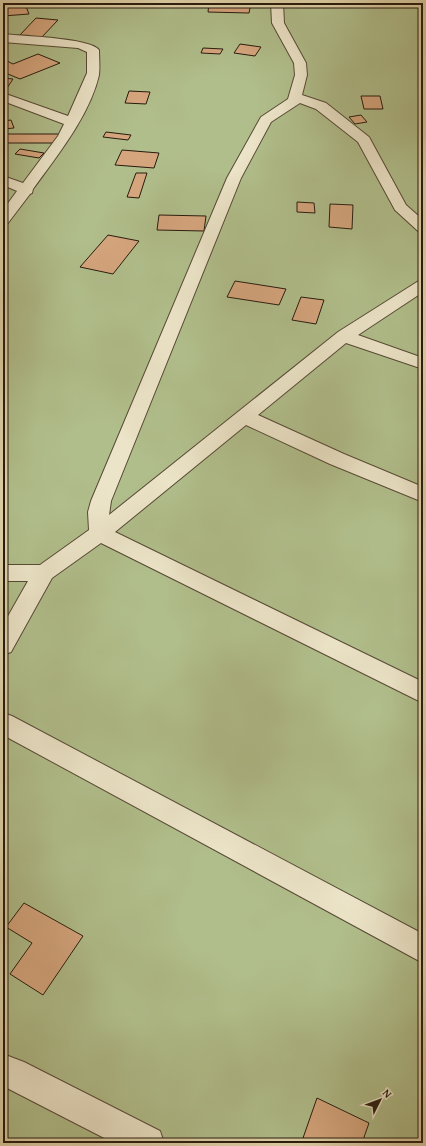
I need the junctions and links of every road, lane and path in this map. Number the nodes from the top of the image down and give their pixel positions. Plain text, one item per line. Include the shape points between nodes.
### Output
1 (277, 3) edge
2 (3, 38) edge
3 (3, 97) edge
4 (294, 100) junction
5 (72, 122) junction
6 (3, 180) edge
7 (26, 190) junction
8 (3, 220) edge
9 (423, 228) edge
10 (423, 285) edge
11 (344, 336) junction
12 (423, 364) edge
13 (243, 416) junction
14 (423, 495) edge
15 (100, 533) junction
16 (44, 572) junction
17 (3, 573) edge
18 (3, 646) edge
19 (423, 693) edge
20 (3, 723) edge
21 (423, 949) edge
22 (3, 1070) edge
23 (148, 1143) edge

1 - 4 street via 278,23 300,63 301,75
2 - 5 street via 80,45 93,50 93,73
3 - 5 street
4 - 9 street via 298,98 321,106 364,140 400,207
4 - 15 street via 266,120 234,178 101,501 98,512
5 - 7 street
6 - 7 street
7 - 8 street
10 - 11 street
11 - 12 street
11 - 13 street
13 - 14 street
13 - 15 street
15 - 16 street
15 - 19 street
16 - 17 street
16 - 18 street
20 - 21 street
22 - 23 street via 20,1076

